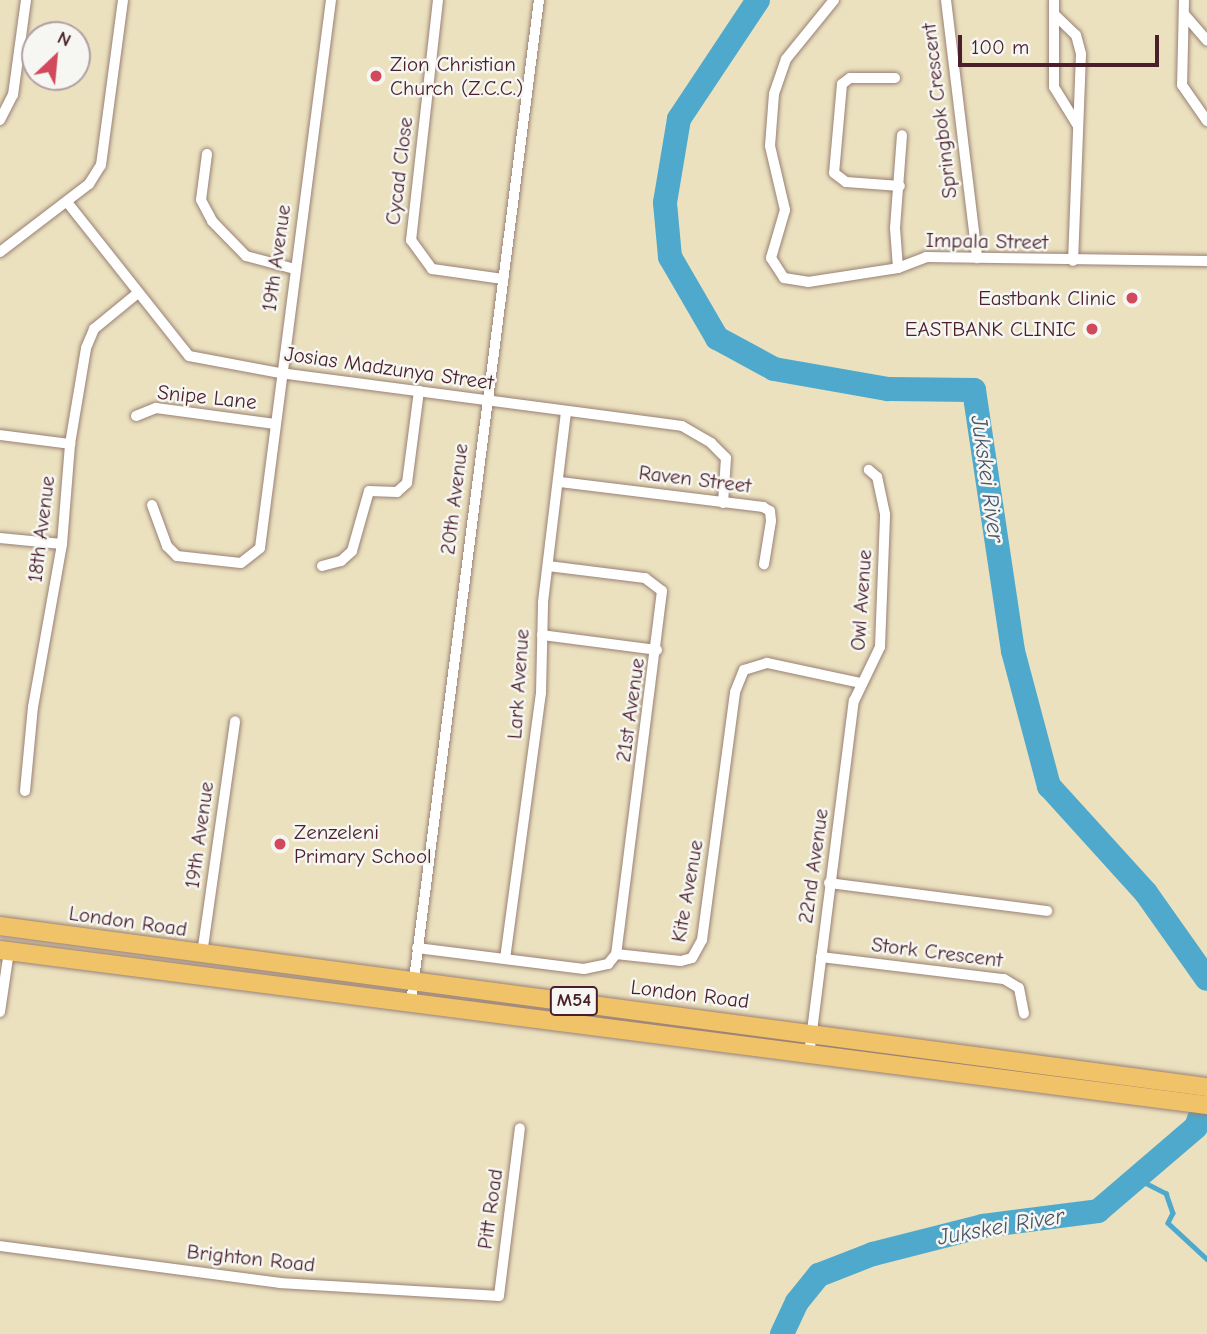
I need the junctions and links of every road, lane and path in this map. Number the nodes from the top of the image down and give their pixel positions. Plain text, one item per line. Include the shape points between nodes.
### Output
1 (26, 0) edge
2 (123, 0) edge
3 (331, 0) edge
4 (438, 0) edge
5 (540, 0) edge
6 (834, 0) edge
7 (946, 0) edge
8 (1054, 0) edge
9 (1184, 0) edge
10 (1054, 14) junction
11 (1184, 14) junction
12 (1207, 40) edge
13 (895, 78) dead end
14 (0, 120) edge
15 (1207, 121) edge
16 (1078, 126) junction
17 (902, 135) dead end
18 (207, 155) dead end
19 (901, 186) junction
20 (67, 202) junction
21 (0, 252) edge
22 (976, 258) junction
23 (1073, 261) junction
24 (1207, 261) edge
25 (898, 268) junction
26 (295, 269) junction
27 (503, 279) junction
28 (138, 293) junction
29 (280, 373) junction
30 (419, 391) junction
31 (485, 400) junction
32 (566, 411) junction
33 (136, 416) dead end
34 (275, 424) junction
35 (0, 435) edge
36 (69, 444) junction
37 (869, 470) dead end
38 (560, 482) junction
39 (723, 503) junction
40 (152, 505) dead end
41 (0, 538) edge
42 (62, 544) junction
43 (764, 564) dead end
44 (322, 566) dead end
45 (548, 566) junction
46 (542, 635) junction
47 (657, 650) junction
48 (860, 683) junction
49 (235, 721) dead end
50 (25, 791) dead end
51 (829, 883) junction
52 (1047, 911) dead end
53 (0, 926) edge
54 (417, 948) junction
55 (4, 950) edge
56 (202, 954) junction
57 (615, 954) junction
58 (821, 957) junction
59 (505, 959) junction
60 (414, 979) junction
61 (411, 1003) junction
62 (0, 1012) edge
63 (1024, 1014) dead end
64 (812, 1032) junction
65 (809, 1055) junction
66 (1207, 1087) edge
67 (1144, 1090) junction
68 (1207, 1105) edge
69 (520, 1128) dead end
70 (0, 1246) edge
71 (499, 1296) joint

1 - 14 street via 13,95
2 - 20 street via 103,159 89,184
3 - 26 street, 19th Avenue
4 - 27 street, Cycad Close via 411,240 432,268
5 - 27 street, 20th Avenue
6 - 25 street, Impala Street via 786,59 774,94 770,146 785,210 772,252 773,265 784,278 800,282
7 - 22 street, Springbok Crescent
8 - 10 street
9 - 11 street
10 - 16 street via 1054,87
10 - 16 street via 1079,41
11 - 12 street
11 - 15 street via 1182,85
13 - 19 street via 850,78 842,84 834,173 846,182
16 - 23 street
17 - 19 street
18 - 26 street via 201,200 212,221 246,256
19 - 25 street via 895,228
20 - 21 street
20 - 28 street, Josias Madzunya Street
22 - 23 street, Impala Street
22 - 25 street, Impala Street via 917,258
23 - 24 street, Impala Street
26 - 29 street, 19th Avenue
27 - 31 street, 20th Avenue
28 - 29 street, Josias Madzunya Street via 189,356
28 - 36 street, 18th Avenue via 90,334
29 - 30 street, Josias Madzunya Street
29 - 34 street, 19th Avenue
30 - 31 street, Josias Madzunya Street
30 - 44 street via 405,485 397,492 369,491 352,551 341,561
31 - 32 street, Josias Madzunya Street
31 - 54 street, 20th Avenue
32 - 38 street, Lark Avenue
32 - 39 street, Josias Madzunya Street via 692,431 726,458
33 - 34 street, Snipe Lane via 156,408
34 - 40 street, 19th Avenue via 260,548 250,560 237,564 174,554
35 - 36 street
36 - 42 street, 18th Avenue
37 - 48 street, Owl Avenue via 877,477 885,514 880,647
38 - 39 street, Raven Street
38 - 45 street, Lark Avenue
39 - 43 street, Raven Street via 770,511
41 - 42 street
42 - 50 street, 18th Avenue via 33,707
45 - 46 street, Lark Avenue
45 - 47 street, 21st Avenue via 654,582 662,591 663,604
46 - 47 street
46 - 59 street, Lark Avenue via 541,693
47 - 57 street, 21st Avenue
48 - 51 street, 22nd Avenue
48 - 57 street, Kite Avenue via 767,663 744,670 735,692 699,949 692,958 681,961
49 - 56 street, 19th Avenue
51 - 52 street
51 - 58 street, 22nd Avenue
53 - 56 main road, London Road / M54
54 - 59 street
54 - 60 street, 20th Avenue
55 - 61 main road, London Road / M54
55 - 62 street
56 - 60 main road, London Road / M54
57 - 59 street via 608,964 590,969
58 - 63 street, Stork Crescent via 1004,979 1019,988
58 - 64 street, 22nd Avenue
60 - 61 street, 20th Avenue
60 - 64 main road, London Road / M54
61 - 65 main road, London Road / M54
64 - 65 street, 22nd Avenue
64 - 67 main road, London Road / M54
65 - 67 main road, London Road / M54
66 - 67 main road, London Road / M54
67 - 68 main road, London Road / M54
69 - 71 street, Pitt Road
70 - 71 street, Brighton Road via 281,1283

